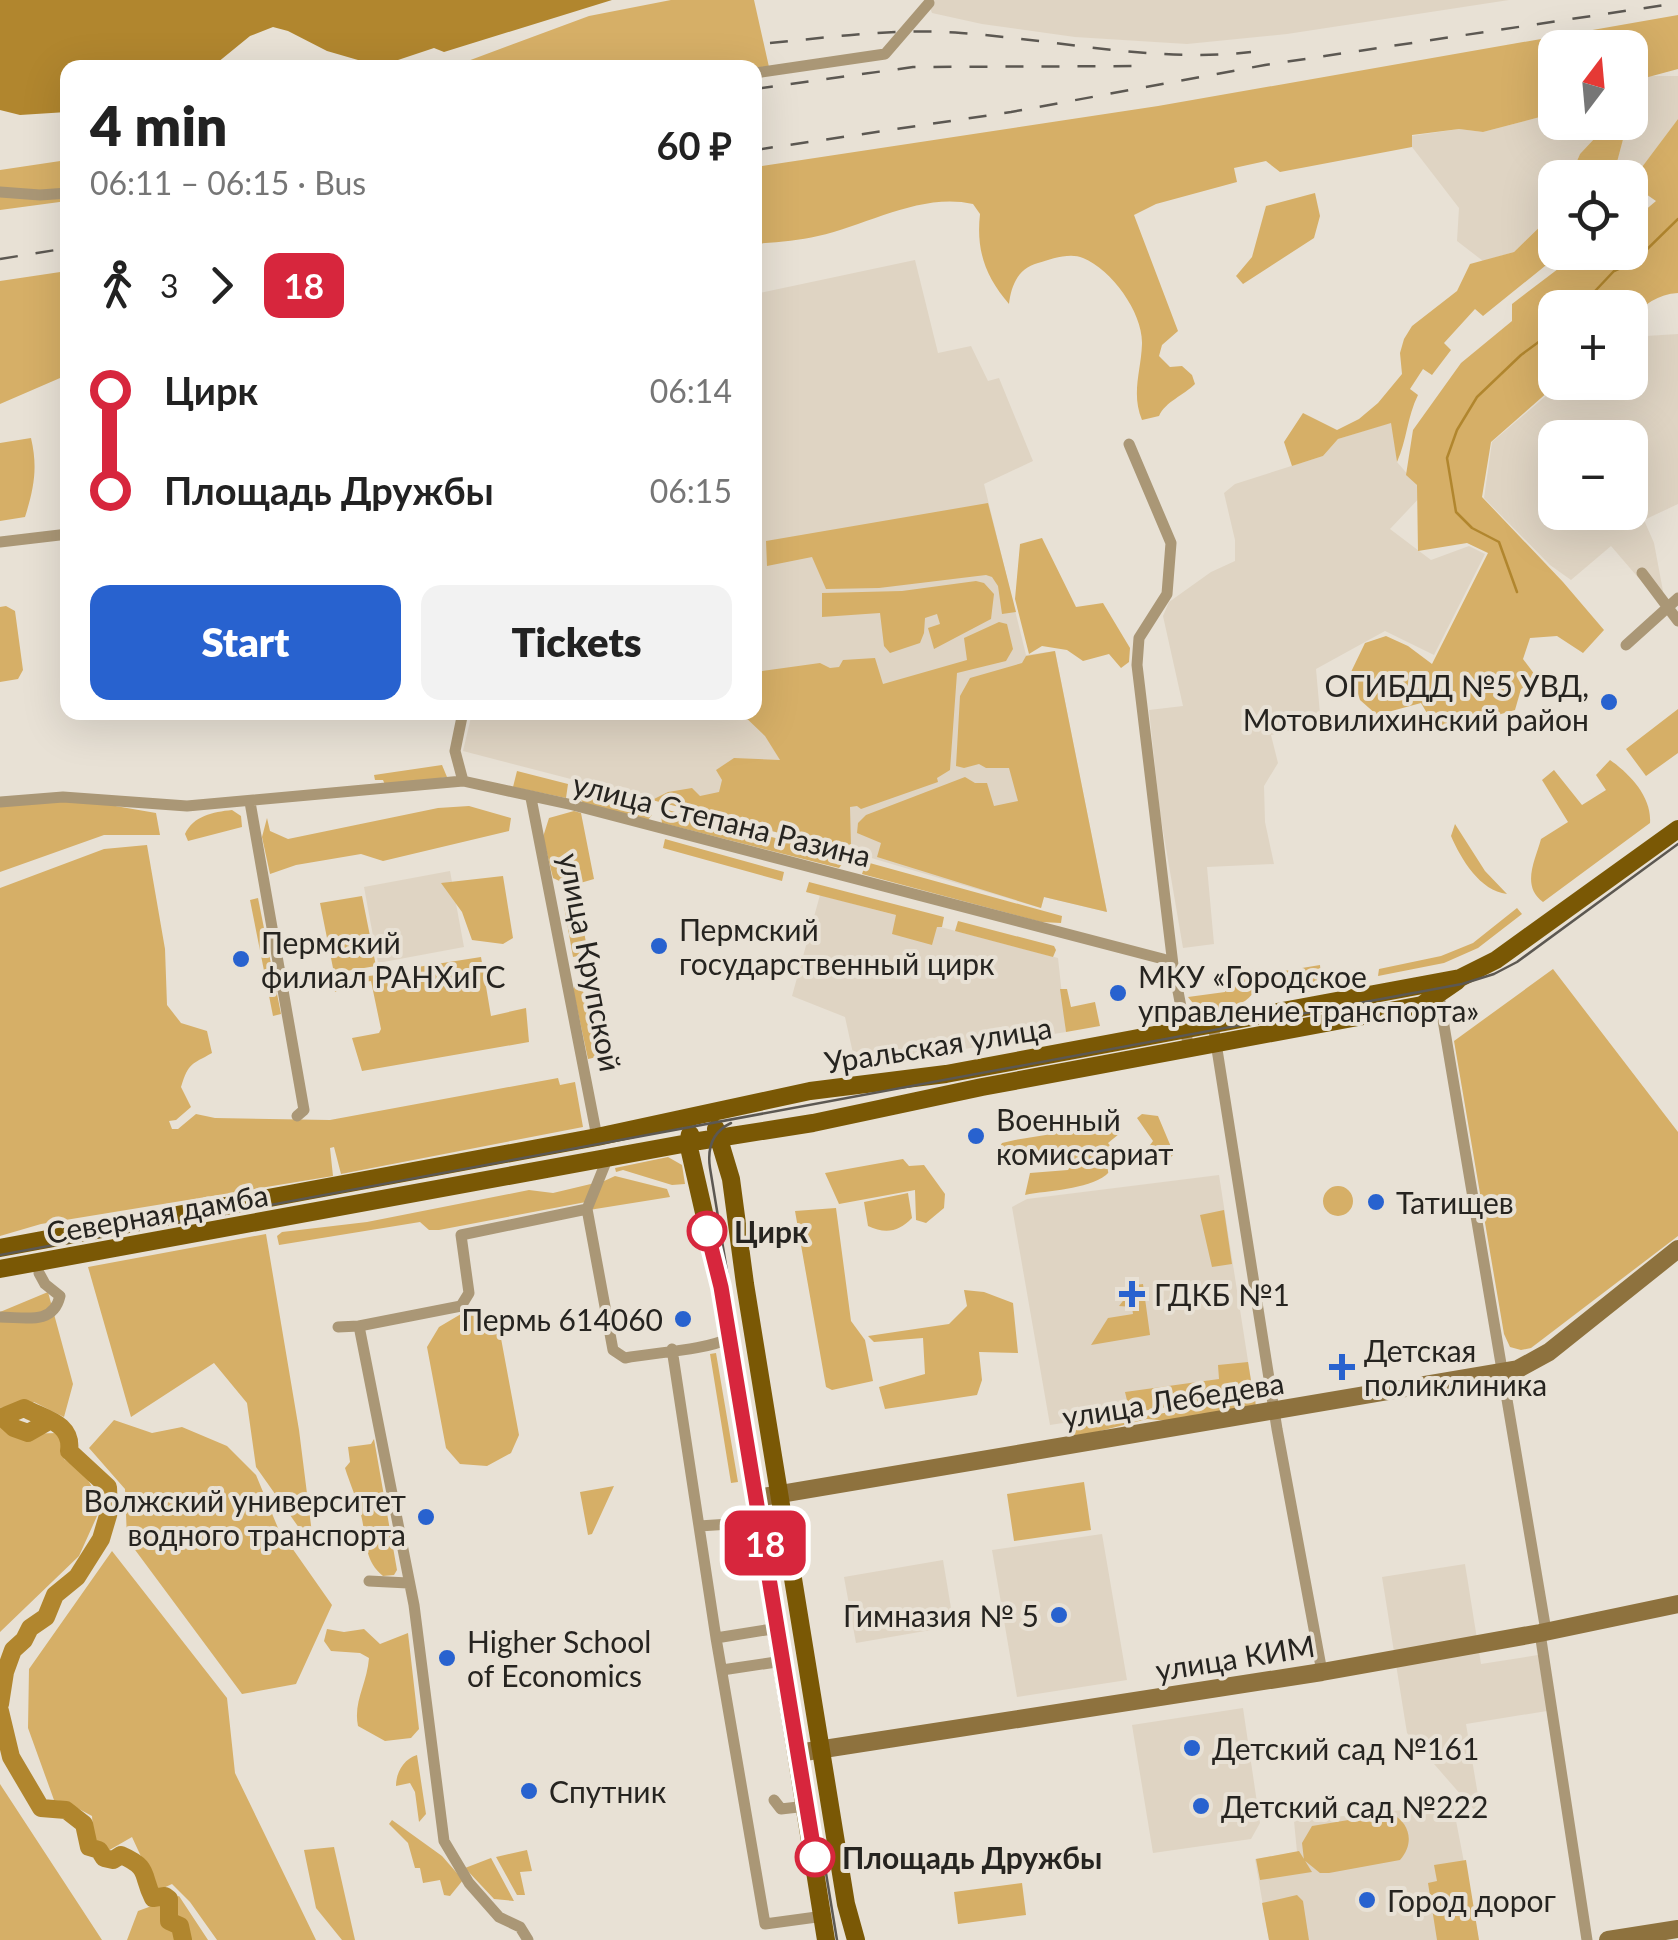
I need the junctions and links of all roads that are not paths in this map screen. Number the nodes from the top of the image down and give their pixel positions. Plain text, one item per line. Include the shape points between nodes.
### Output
1 (929, 3) dead end
2 (762, 72) edge
3 (0, 192) edge
4 (60, 194) edge
5 (1129, 444) dead end
6 (60, 535) edge
7 (0, 542) edge
8 (1642, 573) dead end
9 (1678, 598) edge
10 (1666, 606) junction
11 (1678, 621) edge
12 (1626, 645) dead end
13 (461, 720) edge
14 (464, 781) junction
15 (531, 798) junction
16 (0, 802) edge
17 (250, 802) junction
18 (1678, 829) edge
19 (1174, 965) junction
20 (1437, 989) junction
21 (1213, 1024) junction
22 (1185, 1029) junction
23 (1217, 1044) junction
24 (1189, 1049) junction
25 (297, 1116) dead end
26 (700, 1117) junction
27 (597, 1137) junction
28 (721, 1137) junction
29 (688, 1143) junction
30 (608, 1157) junction
31 (319, 1188) joint
32 (587, 1208) junction
33 (324, 1212) joint
34 (0, 1248) edge
35 (1678, 1249) edge
36 (0, 1269) edge
37 (40, 1272) dead end
38 (0, 1316) edge
39 (338, 1326) dead end
40 (359, 1326) junction
41 (730, 1338) junction
42 (672, 1349) junction
43 (1502, 1373) junction
44 (1276, 1412) junction
45 (780, 1494) junction
46 (757, 1498) junction
47 (761, 1522) junction
48 (699, 1526) junction
49 (368, 1582) dead end
50 (408, 1583) junction
51 (1678, 1604) edge
52 (778, 1628) junction
53 (1543, 1632) junction
54 (716, 1638) junction
55 (783, 1661) junction
56 (722, 1670) junction
57 (1322, 1672) junction
58 (822, 1750) junction
59 (798, 1753) junction
60 (774, 1800) dead end
61 (807, 1806) junction
62 (824, 1916) junction
63 (1678, 1929) edge
64 (528, 1940) edge
65 (826, 1940) edge
66 (856, 1940) edge
67 (1587, 1940) edge
68 (1608, 1940) edge

1 - 2 street via 884,54
3 - 4 street
5 - 19 street via 1171,543 1167,594 1139,638 1137,665
6 - 7 street
8 - 10 street
9 - 10 street
10 - 11 street
10 - 12 street
13 - 14 street via 455,751
14 - 15 street, улица Степана Разина
14 - 17 street, улица Степана Разина
15 - 19 street, улица Степана Разина
15 - 27 street, улица Крупской
16 - 17 street, улица Степана Разина
17 - 25 street via 304,1110
18 - 20 main road, Уральская улица via 1496,960
19 - 22 street
20 - 21 main road, Уральская улица
20 - 23 main road, Уральская улица via 1422,1005
20 - 43 street
21 - 22 main road, Уральская улица
21 - 23 street
22 - 24 street
22 - 26 main road, Уральская улица via 946,1074 795,1094
23 - 24 main road, Уральская улица
23 - 44 street
24 - 28 main road, Уральская улица
26 - 27 main road, Уральская улица
26 - 28 main road
26 - 29 main road
27 - 31 main road, Уральская улица
28 - 29 main road, Уральская улица
28 - 45 main road
29 - 30 main road, Уральская улица
29 - 41 main road
30 - 32 street
30 - 33 main road, Уральская улица
31 - 34 main road, Северная дамба
32 - 40 street via 461,1234 468,1293 461,1306
32 - 42 street via 613,1350 624,1358
33 - 36 main road, Северная дамба
35 - 43 street, улица Лебедева via 1549,1352
37 - 38 street via 60,1296 57,1308 49,1316
39 - 40 street
40 - 50 street
41 - 42 street
41 - 46 main road
42 - 48 street
43 - 44 street, улица Лебедева
43 - 53 street
44 - 45 street, улица Лебедева
44 - 57 street
45 - 46 street, улица Лебедева
45 - 58 main road
46 - 47 main road
47 - 48 street
47 - 52 main road
48 - 54 street
49 - 50 street
50 - 64 street via 444,1841 469,1883
51 - 53 street, улица КИМ
52 - 54 street
52 - 55 main road
53 - 57 street, улица КИМ
53 - 67 street
54 - 56 street
55 - 56 street
55 - 59 main road
56 - 62 street via 766,1924
57 - 58 street, улица КИМ
58 - 59 street, улица КИМ
58 - 66 main road
59 - 61 main road
60 - 61 street via 781,1809
61 - 62 main road
62 - 65 main road
63 - 68 street

